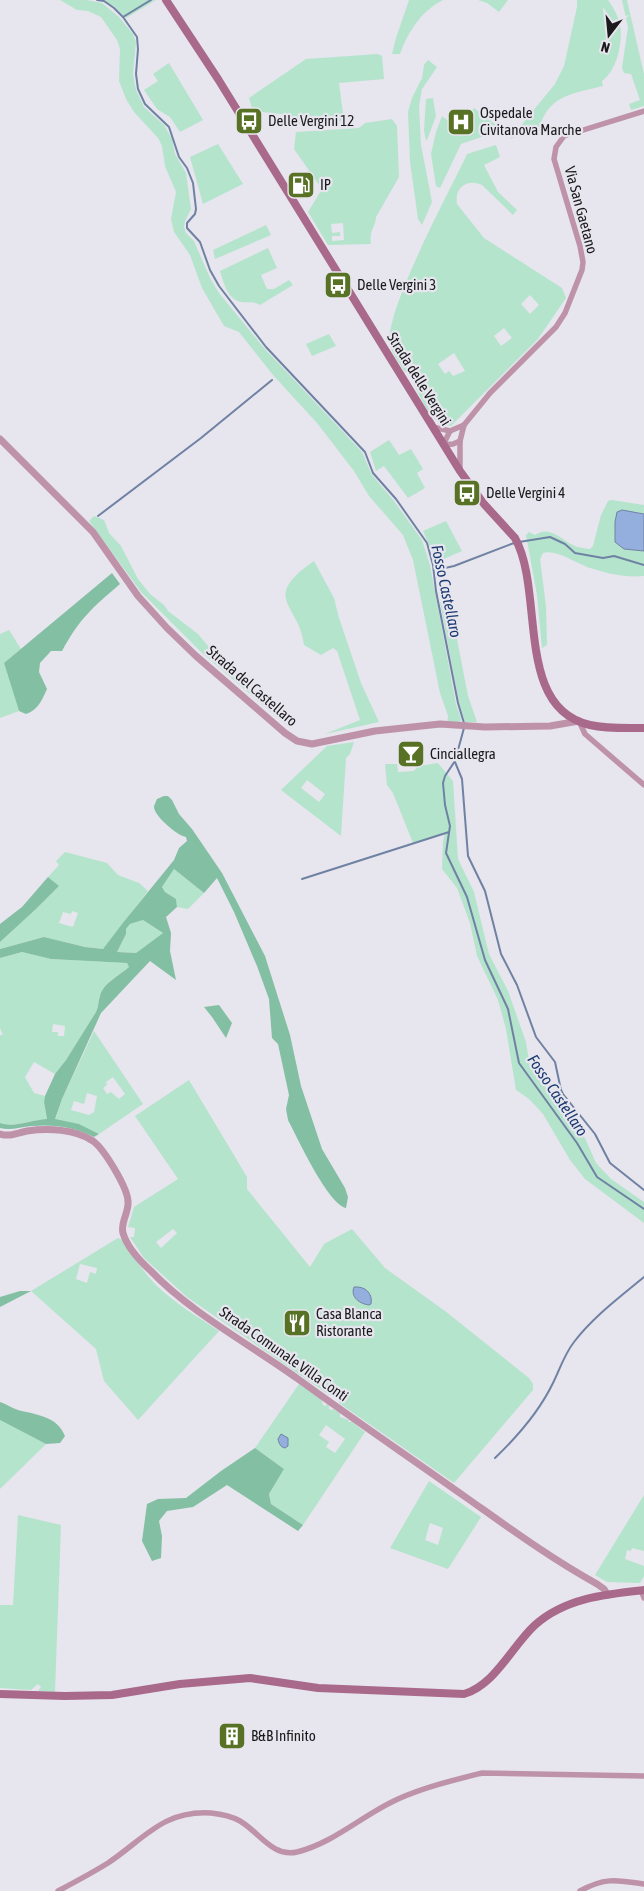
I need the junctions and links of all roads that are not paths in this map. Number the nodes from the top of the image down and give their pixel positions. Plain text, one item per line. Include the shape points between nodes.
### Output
1 (166, 0) edge
2 (644, 111) edge
3 (464, 425) junction
4 (432, 427) junction
5 (450, 431) junction
6 (0, 439) edge
7 (460, 441) junction
8 (443, 445) junction
9 (460, 471) junction
10 (579, 721) junction
11 (644, 728) edge
12 (644, 786) edge
13 (0, 1134) edge
14 (643, 1590) edge
15 (607, 1594) junction
16 (644, 1598) edge
17 (0, 1694) edge
18 (644, 1776) edge
19 (644, 1884) edge
20 (58, 1891) edge
21 (580, 1891) edge

1 - 4 main road, Strada delle Vergini
2 - 3 street, Via San Gaetano via 566,134 558,143 554,159 580,246 582,270 556,327 490,393
3 - 5 street, Via San Gaetano
3 - 7 street, Via San Gaetano
4 - 5 street
4 - 8 main road, Strada delle Vergini
5 - 8 street
6 - 10 street, Strada del Castellaro via 93,532 138,596 167,628 292,738 312,744 375,730 440,724 550,726
7 - 8 street
7 - 9 street, Via San Gaetano
8 - 9 main road, Strada delle Vergini
9 - 10 main road, Strada delle Vergini via 515,538 522,552 527,567 543,683 561,709
10 - 11 main road, Strada delle Vergini via 596,726
10 - 12 street via 586,734
13 - 15 street, Strada Comunale Villa Conti via 55,1130 94,1142 126,1192 124,1236 142,1262 166,1286
14 - 15 main road
14 - 16 street
15 - 17 main road via 572,1603 547,1615 529,1631 484,1684 464,1694 326,1689 250,1678 112,1694
18 - 20 street via 482,1774 458,1779 399,1799 322,1843 287,1853 272,1847 237,1819 194,1812 166,1820 108,1863
19 - 21 street via 600,1881

